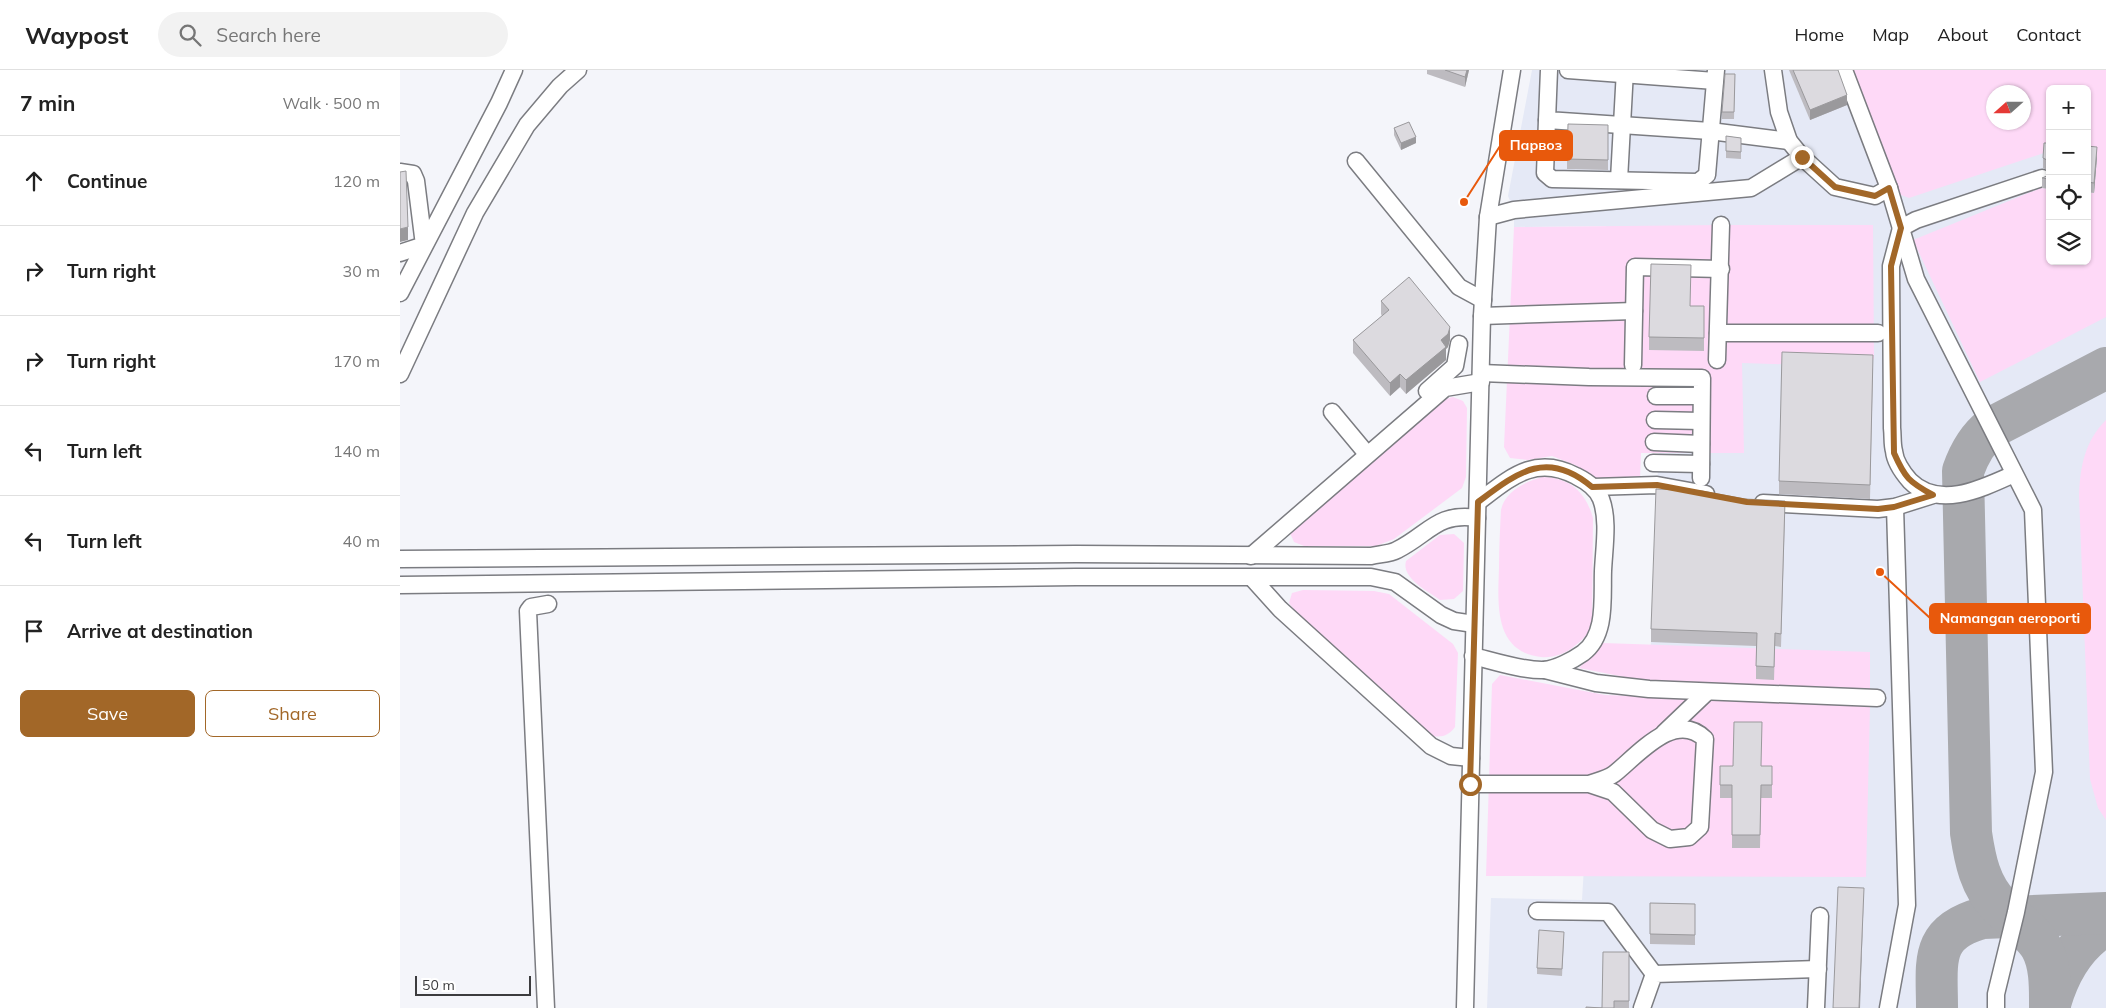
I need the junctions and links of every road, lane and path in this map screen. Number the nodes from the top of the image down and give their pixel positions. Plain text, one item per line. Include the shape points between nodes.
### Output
1 (514, 70) edge
2 (578, 70) edge
3 (1512, 70) edge
4 (1549, 70) edge
5 (1568, 70) edge
6 (1773, 70) edge
7 (1844, 70) edge
8 (1625, 72) edge
9 (1715, 75) edge
10 (1547, 120) junction
11 (1623, 125) junction
12 (1710, 131) junction
13 (1789, 141) junction
14 (1802, 157) junction
15 (1356, 161) dead end
16 (400, 172) edge
17 (2042, 178) edge
18 (1619, 180) junction
19 (1889, 188) junction
20 (1488, 217) junction
21 (1721, 225) dead end
22 (1901, 228) junction
23 (424, 245) junction
24 (400, 253) edge
25 (1721, 269) junction
26 (400, 293) edge
27 (1483, 308) junction
28 (1634, 311) junction
29 (1718, 333) junction
30 (1878, 333) dead end
31 (1459, 344) dead end
32 (1717, 360) dead end
33 (1632, 365) dead end
34 (400, 374) edge
35 (1481, 378) junction
36 (1656, 396) dead end
37 (1701, 396) junction
38 (1332, 412) dead end
39 (1654, 420) dead end
40 (1701, 421) junction
41 (1380, 431) dead end
42 (1654, 442) dead end
43 (1701, 444) junction
44 (1367, 454) junction
45 (1653, 463) dead end
46 (2014, 474) junction
47 (1592, 487) junction
48 (1933, 495) junction
49 (1720, 497) edge
50 (1747, 502) edge
51 (1894, 507) junction
52 (1477, 510) junction
53 (1251, 556) junction
54 (400, 559) edge
55 (1252, 578) junction
56 (400, 585) edge
57 (548, 604) dead end
58 (1474, 624) junction
59 (1474, 656) junction
60 (1545, 670) junction
61 (1707, 692) junction
62 (1877, 698) dead end
63 (1664, 733) junction
64 (1471, 758) junction
65 (1470, 784) junction
66 (1589, 784) junction
67 (1537, 912) dead end
68 (1820, 916) dead end
69 (1818, 969) junction
70 (1654, 974) junction
71 (546, 1008) edge
72 (1465, 1008) edge
73 (1642, 1008) edge
74 (1816, 1008) edge
75 (1888, 1008) edge
76 (1996, 1008) edge

1 - 23 street
2 - 34 street via 527,125 475,213
3 - 20 street
4 - 10 street
5 - 8 street
6 - 13 street via 1779,112
7 - 19 street
8 - 9 street
8 - 11 street
9 - 12 street
10 - 11 street
10 - 18 street via 1546,173 1552,179
11 - 12 street
11 - 18 street
12 - 13 street
12 - 18 street via 1707,175 1698,182
13 - 14 street
14 - 19 street via 1835,187 1875,196
14 - 20 street via 1750,188 1514,210
15 - 27 street via 1459,287
16 - 23 street via 413,174 416,181
17 - 22 street via 1916,220
19 - 22 street
20 - 27 street
21 - 25 street
22 - 46 street via 1916,279
22 - 48 street via 1891,266 1894,453 1903,474 1914,485
23 - 24 street
23 - 26 street
25 - 28 street via 1635,268
25 - 29 street
27 - 28 street
27 - 35 street
28 - 33 street
29 - 30 street
29 - 32 street
31 - 41 street via 1455,366
35 - 37 street via 1702,378
35 - 44 street via 1445,388
35 - 52 street
36 - 37 street
37 - 40 street
38 - 44 street
39 - 40 street
40 - 43 street
42 - 43 street
43 - 45 street via 1701,471
44 - 53 street
46 - 48 street via 1963,494
46 - 76 street via 2033,510 2035,525 2044,772 1996,994
47 - 49 street via 1657,485
47 - 52 street via 1563,469 1546,466 1524,471 1504,483
47 - 60 street via 1601,498 1605,520 1601,619 1595,640 1583,653
48 - 51 street
50 - 51 street via 1878,509
51 - 75 street via 1907,905
52 - 53 street via 1442,520 1396,551 1371,556
52 - 58 street
53 - 54 street via 1076,554
55 - 56 street
55 - 58 street via 1371,577 1395,582 1440,615
55 - 64 street via 1280,609 1431,746 1451,756
57 - 71 street via 531,606 528,611
58 - 59 street
59 - 60 street
59 - 64 street
60 - 61 street via 1596,683 1649,690
61 - 62 street
61 - 63 street
63 - 66 street via 1612,775
63 - 66 street via 1682,730 1699,733 1705,739 1700,827 1688,837 1670,839 1652,830 1613,792
64 - 65 street
65 - 66 street
65 - 72 street
67 - 70 street via 1608,912
68 - 69 street
69 - 70 street
69 - 74 street
70 - 73 street

